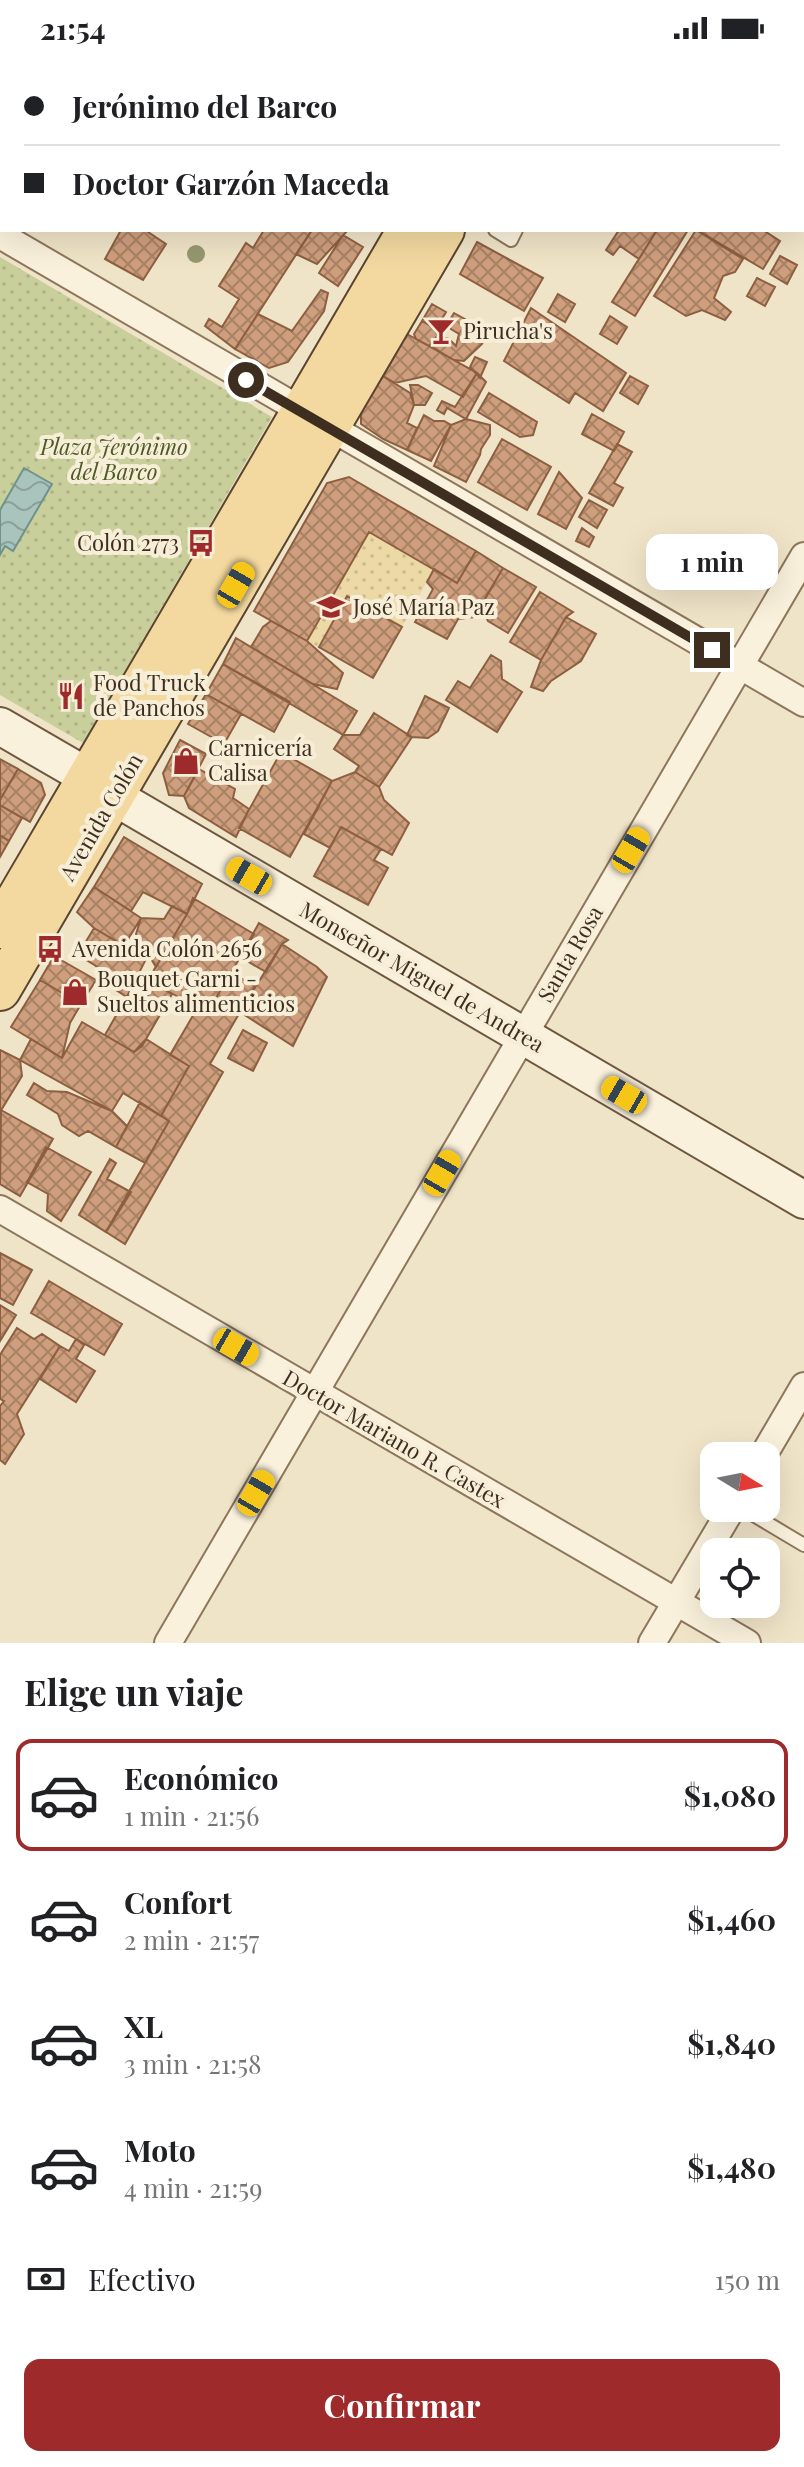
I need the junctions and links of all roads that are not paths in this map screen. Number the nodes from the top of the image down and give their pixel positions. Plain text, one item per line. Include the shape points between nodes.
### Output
1 (407, 232) edge
2 (443, 232) edge
3 (498, 232) edge
4 (515, 232) edge
5 (0, 235) edge
6 (314, 419) junction
7 (804, 556) edge
8 (740, 666) junction
9 (804, 703) edge
10 (0, 726) edge
11 (101, 786) junction
12 (0, 928) edge
13 (0, 990) edge
14 (522, 1035) junction
15 (804, 1200) edge
16 (0, 1209) edge
17 (804, 1386) edge
18 (314, 1393) junction
19 (771, 1442) edge
20 (724, 1522) edge
21 (765, 1522) edge
22 (804, 1545) edge
23 (676, 1602) junction
24 (168, 1643) edge
25 (652, 1643) edge
26 (747, 1643) edge

1 - 6 main road, Avenida Colón
2 - 6 main road, Avenida Colón
3 - 4 lane via 511,240
5 - 6 street
6 - 8 street
6 - 11 main road, Avenida Colón
7 - 8 street, Santa Rosa
8 - 9 street
8 - 14 street, Santa Rosa
10 - 11 main road, Monseñor Miguel de Andrea
11 - 12 main road, Avenida Colón
11 - 13 main road, Avenida Colón
11 - 14 main road, Monseñor Miguel de Andrea
14 - 15 main road, Monseñor Miguel de Andrea
14 - 18 street, Santa Rosa
16 - 18 street, Doctor Mariano R. Castex
17 - 19 street
18 - 23 street, Doctor Mariano R. Castex
18 - 24 street, Santa Rosa
20 - 23 street
21 - 22 lane
23 - 25 street
23 - 26 street, Doctor Mariano R. Castex

